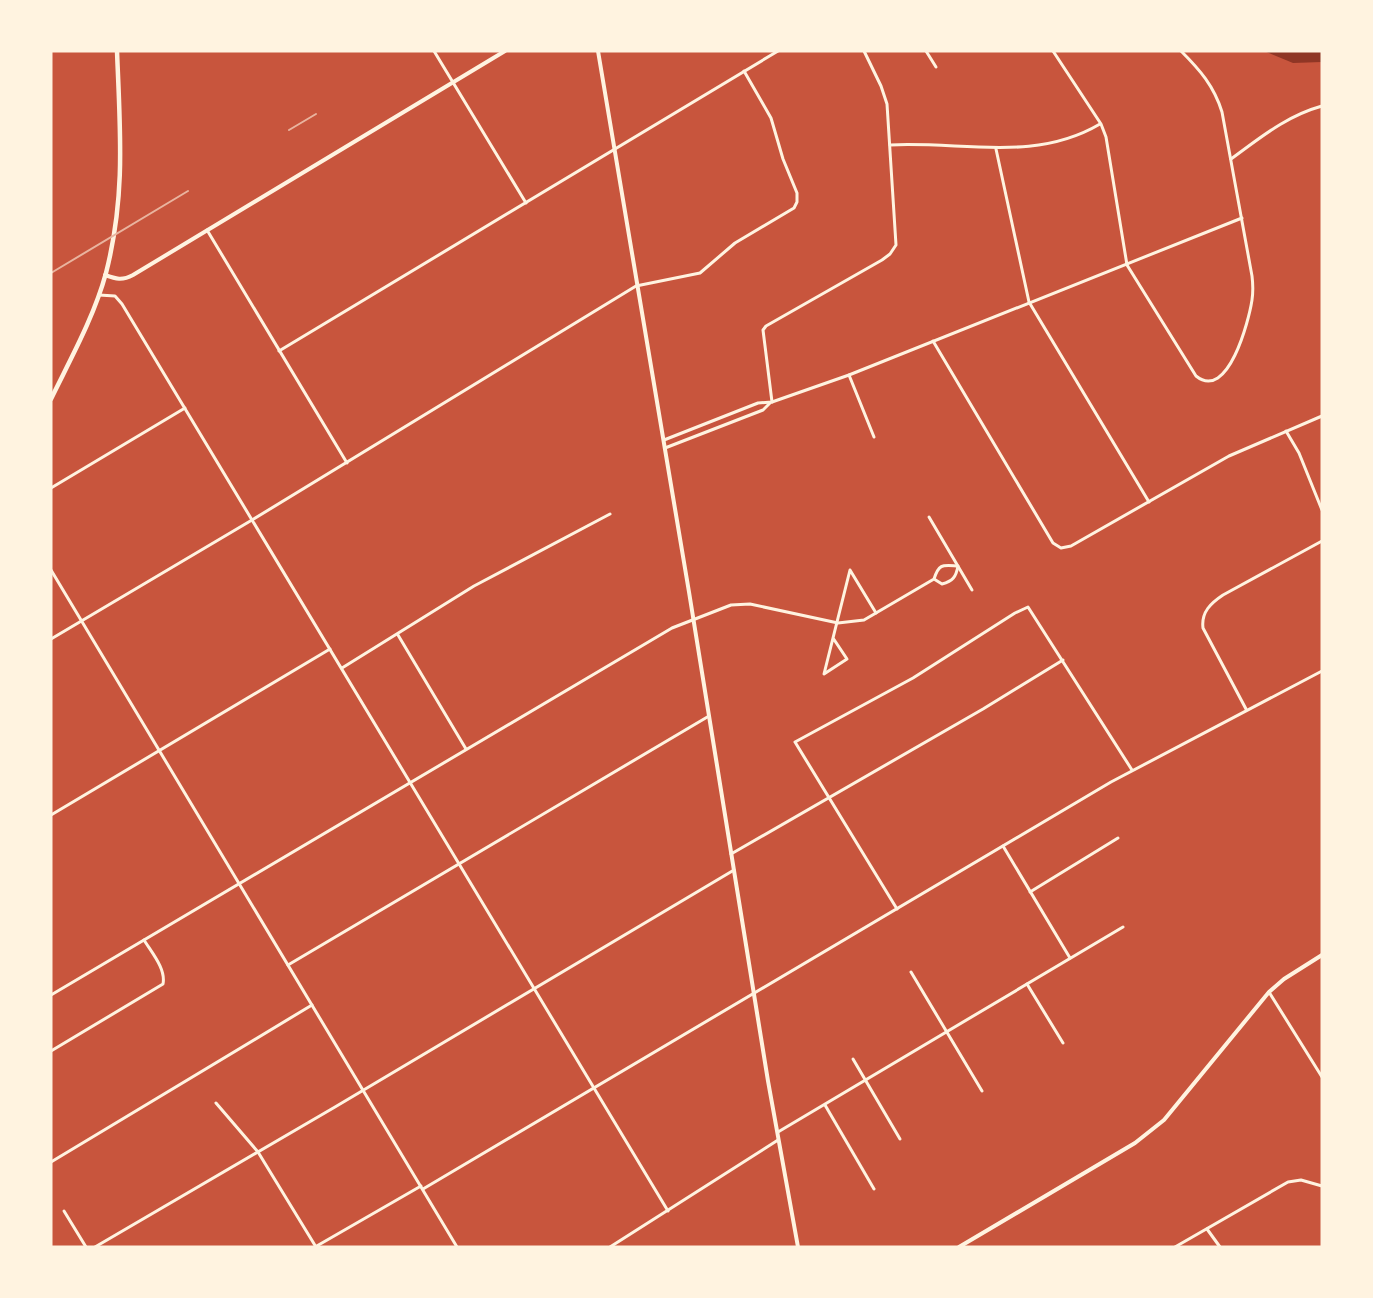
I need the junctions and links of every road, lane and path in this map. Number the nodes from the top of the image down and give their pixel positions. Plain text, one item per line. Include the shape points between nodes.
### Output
1 (117, 51) edge
2 (434, 51) edge
3 (505, 51) edge
4 (598, 51) edge
5 (778, 51) edge
6 (864, 51) edge
7 (926, 51) edge
8 (1053, 51) edge
9 (1181, 51) edge
10 (936, 67) dead end
11 (744, 71) junction
12 (452, 82) junction
13 (1322, 106) edge
14 (1101, 124) junction
15 (890, 145) junction
16 (996, 149) junction
17 (614, 150) junction
18 (1231, 159) junction
19 (526, 203) junction
20 (1242, 218) junction
21 (207, 230) junction
22 (1127, 264) junction
23 (105, 275) junction
24 (636, 286) junction
25 (99, 295) junction
26 (1029, 302) junction
27 (933, 341) junction
28 (279, 351) junction
29 (849, 375) junction
30 (51, 399) edge
31 (771, 402) junction
32 (185, 408) junction
33 (1322, 416) edge
34 (1287, 431) junction
35 (874, 437) dead end
36 (664, 440) junction
37 (665, 448) junction
38 (346, 463) junction
39 (51, 488) edge
40 (1149, 502) junction
41 (1322, 510) edge
42 (610, 514) dead end
43 (929, 517) dead end
44 (252, 520) junction
45 (1322, 541) edge
46 (958, 566) junction
47 (51, 570) edge
48 (934, 579) junction
49 (972, 590) dead end
50 (876, 613) junction
51 (694, 620) junction
52 (81, 621) junction
53 (838, 623) junction
54 (397, 634) junction
55 (833, 638) junction
56 (51, 639) edge
57 (330, 648) junction
58 (1063, 660) junction
59 (342, 668) junction
60 (1322, 671) edge
61 (1246, 710) junction
62 (709, 716) junction
63 (466, 749) junction
64 (160, 750) junction
65 (1132, 770) junction
66 (410, 782) junction
67 (829, 798) junction
68 (51, 815) edge
69 (1118, 838) dead end
70 (1003, 846) junction
71 (732, 854) junction
72 (459, 863) junction
73 (734, 870) junction
74 (239, 883) junction
75 (1030, 892) junction
76 (897, 909) junction
77 (1123, 927) dead end
78 (144, 940) junction
79 (1322, 955) edge
80 (1070, 958) junction
81 (288, 965) junction
82 (911, 972) dead end
83 (1028, 984) junction
84 (534, 988) junction
85 (1269, 992) junction
86 (754, 993) junction
87 (51, 995) edge
88 (312, 1005) junction
89 (946, 1032) junction
90 (1063, 1043) dead end
91 (51, 1051) edge
92 (854, 1059) dead end
93 (1322, 1077) edge
94 (865, 1080) junction
95 (594, 1087) junction
96 (363, 1090) junction
97 (982, 1091) dead end
98 (216, 1103) dead end
99 (824, 1105) junction
100 (777, 1132) junction
101 (900, 1139) dead end
102 (779, 1140) junction
103 (258, 1152) junction
104 (51, 1162) edge
105 (1322, 1186) edge
106 (422, 1187) junction
107 (874, 1189) dead end
108 (64, 1211) dead end
109 (668, 1211) junction
110 (1207, 1229) junction
111 (86, 1247) edge
112 (95, 1247) edge
113 (316, 1247) edge
114 (457, 1247) edge
115 (610, 1247) edge
116 (798, 1247) edge
117 (959, 1247) edge
118 (1175, 1247) edge
119 (1220, 1247) edge

1 - 23 main road via 121,169 118,212
2 - 12 street
3 - 12 street
4 - 17 street
5 - 11 street
6 - 15 street via 886,100
7 - 10 street
8 - 14 street
9 - 18 street via 1204,75 1218,99
11 - 17 street
11 - 24 street via 771,118 797,193 796,205 735,243 703,271
12 - 19 street
12 - 21 street
13 - 18 street via 1274,127
14 - 16 street via 1057,143
14 - 22 street
15 - 16 street
15 - 31 street via 894,249 882,260 766,326 763,330
16 - 26 street
17 - 19 street
17 - 24 street
18 - 20 street
19 - 28 street
20 - 22 street
20 - 22 street via 1251,265 1252,299 1234,359 1213,380 1196,376
21 - 23 street via 125,279
21 - 28 street
22 - 26 street
23 - 25 main road
24 - 36 street
24 - 38 street
25 - 30 main road
25 - 32 street via 118,299
26 - 27 street
26 - 40 street
27 - 29 street
27 - 40 street via 1056,546 1071,546
28 - 38 street
29 - 31 street
29 - 35 street
31 - 36 street via 759,403
31 - 37 street via 763,410
32 - 39 street
32 - 44 street
33 - 34 street
34 - 40 street via 1229,456
34 - 41 street
36 - 37 street
37 - 51 street
38 - 44 street
42 - 54 street via 502,570
43 - 46 street
44 - 52 street
44 - 57 street
45 - 61 street via 1223,595 1204,614 1203,628
46 - 48 street via 944,565
46 - 48 street via 956,577 950,582 942,584
46 - 49 street
47 - 52 street
48 - 50 street
50 - 53 street via 864,620
50 - 53 street via 850,570
51 - 53 street via 731,605 750,604
51 - 62 street
51 - 63 street via 672,628
52 - 56 street
52 - 64 street
53 - 55 street
54 - 59 street
54 - 63 street
55 - 55 street via 826,665 824,674 847,659
57 - 59 street
57 - 64 street
58 - 65 street
58 - 67 street
58 - 67 street via 1028,608 913,678 795,742
59 - 66 street
60 - 61 street
61 - 65 street
62 - 71 street
62 - 72 street
63 - 66 street
64 - 68 street
64 - 74 street
65 - 70 street
66 - 72 street
66 - 74 street
67 - 71 street
67 - 76 street
69 - 75 street
70 - 75 street
70 - 76 street
71 - 73 street
72 - 81 street
72 - 84 street
73 - 84 street
73 - 86 street
74 - 78 street
74 - 81 street
75 - 80 street
76 - 86 street
77 - 80 street
78 - 87 street
78 - 91 street via 164,976 163,984
79 - 85 street
80 - 83 street
81 - 88 street
82 - 89 street
83 - 89 street
83 - 90 street
84 - 95 street
84 - 96 street
85 - 93 street
85 - 117 street via 1151,1131
86 - 95 street
86 - 100 street
88 - 96 street
88 - 104 street
89 - 94 street
89 - 97 street
92 - 94 street
94 - 99 street
94 - 101 street
95 - 106 street
95 - 109 street
96 - 103 street
96 - 106 street
98 - 103 street
99 - 100 street
99 - 107 street
100 - 102 street
102 - 109 street
102 - 116 street
103 - 112 street
103 - 113 street
105 - 110 street via 1301,1180 1288,1182
106 - 113 street
106 - 114 street
108 - 111 street
109 - 115 street
110 - 118 street
110 - 119 street

